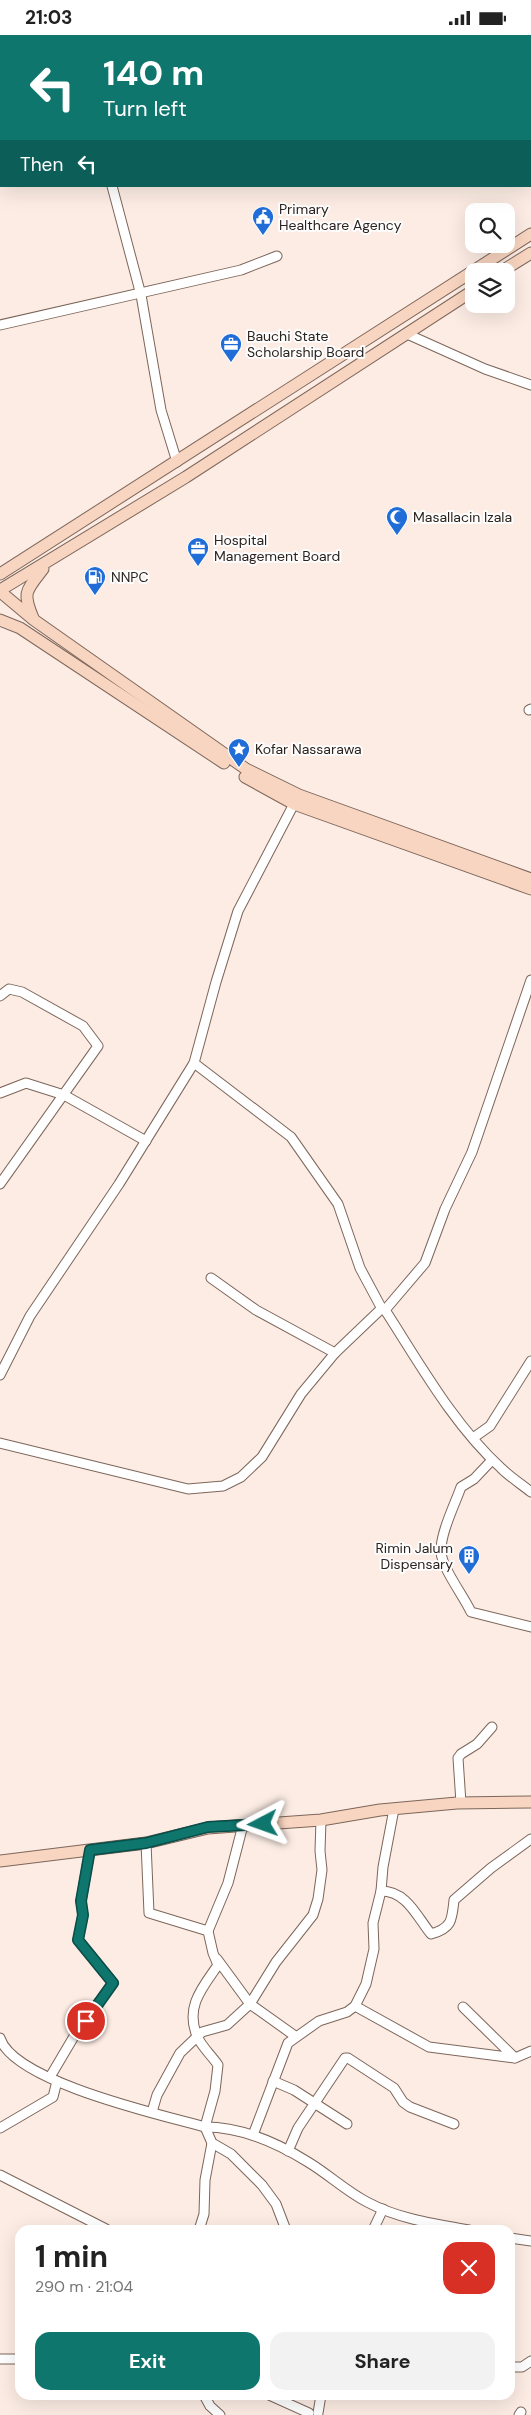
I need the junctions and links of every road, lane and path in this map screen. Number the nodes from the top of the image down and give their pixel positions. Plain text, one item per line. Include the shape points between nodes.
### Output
1 (112, 187) edge
2 (531, 233) edge
3 (531, 253) edge
4 (277, 256) dead end
5 (515, 263) edge
6 (141, 295) junction
7 (465, 296) edge
8 (0, 325) edge
9 (407, 334) junction
10 (531, 385) edge
11 (176, 462) junction
12 (47, 563) junction
13 (0, 574) edge
14 (2, 590) edge
15 (0, 607) edge
16 (0, 620) edge
17 (34, 620) junction
18 (297, 799) junction
19 (531, 879) edge
20 (531, 889) edge
21 (531, 979) edge
22 (0, 996) edge
23 (194, 1063) junction
24 (0, 1093) edge
25 (64, 1095) junction
26 (146, 1141) junction
27 (0, 1184) edge
28 (211, 1278) dead end
29 (383, 1310) junction
30 (335, 1353) junction
31 (531, 1361) edge
32 (0, 1375) edge
33 (473, 1438) junction
34 (0, 1443) edge
35 (492, 1460) junction
36 (531, 1492) edge
37 (531, 1627) edge
38 (492, 1727) dead end
39 (531, 1802) edge
40 (461, 1803) junction
41 (394, 1809) junction
42 (321, 1820) junction
43 (244, 1825) junction
44 (531, 1839) edge
45 (146, 1843) junction
46 (90, 1850) junction
47 (0, 1861) edge
48 (382, 1891) junction
49 (208, 1931) junction
50 (213, 1953) junction
51 (250, 2003) junction
52 (355, 2006) junction
53 (463, 2007) dead end
54 (295, 2036) junction
55 (197, 2037) junction
56 (0, 2038) edge
57 (531, 2051) edge
58 (515, 2058) junction
59 (53, 2079) junction
60 (273, 2081) junction
61 (314, 2102) junction
62 (152, 2112) junction
63 (346, 2124) dead end
64 (454, 2124) dead end
65 (204, 2127) junction
66 (0, 2128) edge
67 (253, 2135) junction
68 (212, 2143) junction
69 (288, 2151) junction
70 (0, 2175) edge
71 (383, 2209) junction
72 (98, 2225) edge
73 (201, 2225) edge
74 (284, 2225) edge
75 (375, 2225) edge
76 (441, 2225) edge
77 (515, 2238) edge
78 (531, 2241) edge
79 (0, 2359) edge
80 (15, 2359) edge
81 (531, 2361) edge
82 (515, 2367) edge
83 (207, 2400) edge
84 (281, 2400) edge
85 (319, 2400) edge
86 (313, 2414) edge
87 (220, 2415) edge

1 - 6 street
2 - 11 street
3 - 5 street
4 - 6 street via 241,270
6 - 8 street
6 - 11 street via 161,411
7 - 9 street
9 - 10 street via 485,369
9 - 12 street
11 - 13 street
12 - 14 street
12 - 17 street via 26,592
14 - 15 street
14 - 17 street
16 - 18 street via 20,628 241,774
17 - 18 street via 246,769
18 - 19 street
18 - 20 street
18 - 23 street via 238,911
21 - 29 street via 472,1153 445,1209 425,1263
22 - 25 street via 9,989 22,991 83,1027 98,1046
23 - 26 street
23 - 29 street via 291,1137 338,1204 360,1268
24 - 25 street via 26,1083
25 - 26 street
25 - 27 street
26 - 32 street via 30,1316
28 - 30 street via 256,1310
29 - 30 street
29 - 33 street
30 - 34 street via 301,1394 262,1457 241,1477 223,1486 188,1489
31 - 33 street via 490,1425
33 - 35 street
35 - 36 street
35 - 37 street via 474,1479 461,1487 441,1552 471,1612
38 - 40 street via 458,1758
39 - 40 street
40 - 41 street
41 - 42 street
41 - 48 street
42 - 43 street
42 - 51 street via 322,1870 313,1915 276,1962
43 - 45 street via 208,1827
43 - 49 street via 228,1883
44 - 48 street via 454,1900 452,1920 443,1931 431,1934 401,1895
45 - 46 street
45 - 49 street via 149,1913
46 - 47 street
46 - 59 street via 78,1940 113,1983 76,2033
48 - 52 street via 373,1923 374,1949 366,1984
49 - 50 street
50 - 51 street
50 - 55 street via 218,1965 200,1990 192,2009
51 - 54 street
51 - 55 street via 227,2025 202,2032
52 - 54 street via 348,2012 319,2021
52 - 58 street via 429,2047
53 - 58 street
54 - 60 street via 288,2043
55 - 62 street via 180,2053 169,2070
55 - 65 street via 218,2065 215,2091
56 - 59 street via 9,2053
57 - 58 street
59 - 62 street via 108,2101
59 - 66 street via 53,2097
60 - 61 street
60 - 67 street
61 - 63 street
61 - 64 street via 348,2058 394,2088 410,2107
61 - 69 street
62 - 65 street
65 - 67 street via 221,2127
65 - 68 street
67 - 69 street
68 - 73 street
68 - 74 street via 231,2154 262,2185 276,2204
69 - 71 street via 368,2203
70 - 72 street
71 - 75 street
71 - 76 street via 408,2219
77 - 78 street
79 - 80 street
81 - 82 street
83 - 87 street
84 - 86 street
85 - 86 street

